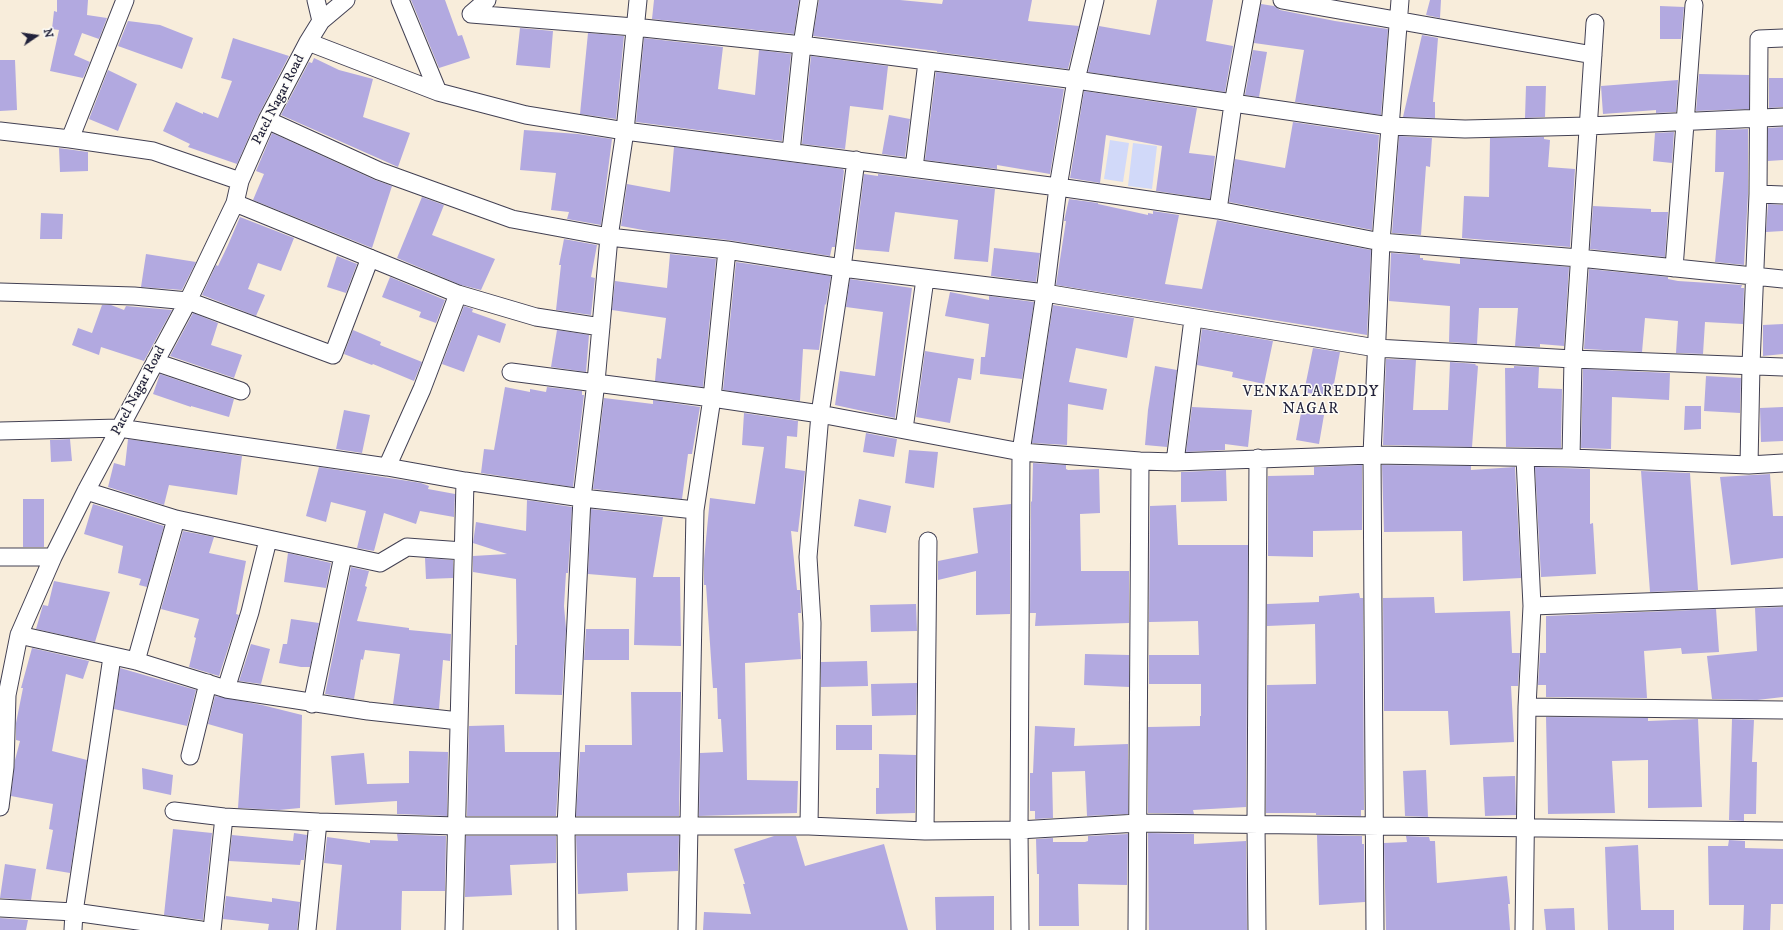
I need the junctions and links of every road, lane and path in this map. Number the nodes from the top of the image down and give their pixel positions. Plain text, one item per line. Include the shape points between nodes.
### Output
1 (125, 0) edge
2 (316, 0) edge
3 (346, 0) edge
4 (400, 0) edge
5 (487, 0) edge
6 (638, 0) edge
7 (809, 0) edge
8 (1095, 0) edge
9 (1252, 0) edge
10 (1282, 0) edge
11 (1400, 0) edge
12 (1694, 5) dead end
13 (1398, 19) junction
14 (321, 21) junction
15 (1595, 23) dead end
16 (634, 27) junction
17 (1783, 38) edge
18 (308, 42) junction
19 (802, 45) junction
20 (1593, 55) junction
21 (927, 62) junction
22 (1076, 80) junction
23 (438, 92) junction
24 (1233, 104) junction
25 (1783, 117) edge
26 (1759, 119) junction
27 (267, 120) junction
28 (1686, 122) junction
29 (1390, 126) junction
30 (1588, 126) junction
31 (0, 131) edge
32 (625, 131) junction
33 (70, 139) junction
34 (791, 152) junction
35 (856, 160) junction
36 (914, 168) junction
37 (240, 181) junction
38 (1058, 187) junction
39 (1758, 194) junction
40 (1783, 195) edge
41 (235, 203) junction
42 (1218, 210) junction
43 (609, 237) junction
44 (1381, 242) junction
45 (727, 250) junction
46 (370, 258) junction
47 (1579, 258) junction
48 (842, 268) junction
49 (1674, 268) junction
50 (1756, 277) junction
51 (925, 279) junction
52 (1783, 280) edge
53 (0, 292) edge
54 (1045, 293) junction
55 (458, 294) junction
56 (188, 301) junction
57 (1193, 319) junction
58 (601, 327) junction
59 (1376, 348) junction
60 (1573, 359) junction
61 (155, 362) junction
62 (1751, 365) junction
63 (1783, 367) edge
64 (511, 372) dead end
65 (596, 382) junction
66 (241, 391) dead end
67 (712, 398) junction
68 (820, 414) junction
69 (119, 428) junction
70 (904, 429) junction
71 (0, 431) edge
72 (1021, 452) junction
73 (1372, 455) junction
74 (1258, 458) junction
75 (1525, 458) junction
76 (1571, 458) junction
77 (1140, 461) junction
78 (1175, 462) junction
79 (1783, 463) edge
80 (1749, 466) junction
81 (387, 467) junction
82 (465, 481) junction
83 (86, 491) junction
84 (582, 498) junction
85 (695, 510) junction
86 (176, 519) junction
87 (268, 540) junction
88 (928, 541) dead end
89 (463, 551) junction
90 (343, 556) junction
91 (0, 557) edge
92 (53, 557) junction
93 (1783, 597) edge
94 (1532, 606) junction
95 (19, 635) junction
96 (112, 657) junction
97 (136, 661) junction
98 (5, 679) edge
99 (208, 683) junction
100 (226, 689) junction
101 (312, 704) junction
102 (1526, 707) junction
103 (1783, 710) edge
104 (459, 720) junction
105 (190, 756) dead end
106 (2, 768) edge
107 (0, 807) edge
108 (174, 811) dead end
109 (224, 817) junction
110 (318, 822) junction
111 (1138, 823) junction
112 (1256, 824) junction
113 (688, 825) junction
114 (1373, 825) junction
115 (457, 826) junction
116 (566, 826) junction
117 (809, 826) junction
118 (1524, 828) junction
119 (1019, 830) junction
120 (925, 831) junction
121 (1783, 831) edge
122 (0, 908) edge
123 (74, 912) junction
124 (73, 930) edge
125 (201, 930) edge
126 (212, 930) edge
127 (308, 930) edge
128 (454, 930) edge
129 (567, 930) edge
130 (687, 930) edge
131 (1020, 930) edge
132 (1137, 930) edge
133 (1256, 930) edge
134 (1375, 930) edge
135 (1524, 930) edge

1 - 33 street
2 - 14 street
3 - 14 street, Patel Nagar Road
4 - 23 street
5 - 16 street via 471,14
6 - 16 street
7 - 19 street
8 - 22 street
9 - 24 street
10 - 13 street
11 - 13 street
12 - 28 street
13 - 20 street
13 - 29 street
14 - 18 street, Patel Nagar Road
15 - 20 street
16 - 19 street
16 - 32 street
17 - 26 street via 1759,39
18 - 23 street
18 - 27 street, Patel Nagar Road
19 - 21 street
19 - 34 street
20 - 30 street
21 - 22 street
21 - 36 street
22 - 24 street
22 - 38 street
23 - 32 street via 526,114
24 - 29 street
24 - 42 street
25 - 26 street
26 - 28 street
26 - 39 street
27 - 37 street, Patel Nagar Road
27 - 43 street via 379,171 512,219
28 - 30 street
28 - 49 street
29 - 30 street via 1465,129
29 - 44 street
30 - 47 street
31 - 33 street
32 - 34 street
32 - 43 street
33 - 37 street via 153,151
34 - 35 street
35 - 36 street
35 - 48 street
36 - 38 street
37 - 41 street, Patel Nagar Road
38 - 42 street
38 - 54 street
39 - 40 street
39 - 50 street
41 - 46 street
41 - 56 street, Patel Nagar Road
42 - 44 street
43 - 45 street
43 - 58 street
44 - 47 street
44 - 59 street
45 - 48 street
45 - 67 street
46 - 55 street
46 - 56 street via 332,355
47 - 49 street
47 - 60 street
48 - 51 street
48 - 68 street
49 - 50 street
50 - 52 street
50 - 62 street
51 - 54 street
51 - 70 street
53 - 56 street via 134,296
54 - 57 street
54 - 72 street
55 - 58 street via 536,317
55 - 81 street via 422,389
56 - 61 street, Patel Nagar Road
57 - 59 street
57 - 78 street
58 - 65 street
59 - 60 street
59 - 73 street
60 - 62 street
60 - 76 street
61 - 66 street
61 - 69 street, Patel Nagar Road
62 - 63 street
62 - 80 street
64 - 65 street
65 - 67 street
65 - 84 street
67 - 68 street
67 - 85 street
68 - 70 street
68 - 117 street via 808,557 812,623
69 - 71 street
69 - 81 street
69 - 83 street, Patel Nagar Road
70 - 72 street
72 - 77 street
72 - 119 street
73 - 74 street
73 - 75 street
73 - 114 street
74 - 78 street
74 - 112 street
75 - 76 street
75 - 94 street
76 - 80 street
77 - 78 street
77 - 111 street
79 - 80 street
81 - 82 street
82 - 84 street
82 - 89 street
83 - 86 street
83 - 92 street, Patel Nagar Road
84 - 85 street
84 - 116 street
85 - 113 street
86 - 87 street
86 - 97 street
87 - 90 street
87 - 100 street via 250,612
88 - 120 street
89 - 90 street via 407,547 380,563
89 - 104 street
90 - 101 street
91 - 92 street
92 - 95 street, Patel Nagar Road
93 - 94 street
94 - 102 street
95 - 96 street
95 - 98 street, Patel Nagar Road
96 - 97 street
96 - 123 street
97 - 99 street
98 - 106 street, Patel Nagar Road via 7,695
99 - 100 street
99 - 105 street
100 - 101 street
101 - 104 street
102 - 103 street
102 - 118 street
104 - 115 street
106 - 107 street, Patel Nagar Road
108 - 109 street
109 - 110 street
109 - 126 street
110 - 115 street
110 - 127 street
111 - 112 street
111 - 119 street
111 - 132 street
112 - 114 street
112 - 133 street
113 - 116 street
113 - 117 street
113 - 130 street
114 - 118 street
114 - 134 street
115 - 116 street
115 - 128 street
116 - 129 street
117 - 120 street
118 - 121 street
118 - 135 street
119 - 120 street
119 - 131 street
122 - 123 street
123 - 124 street
123 - 125 street

